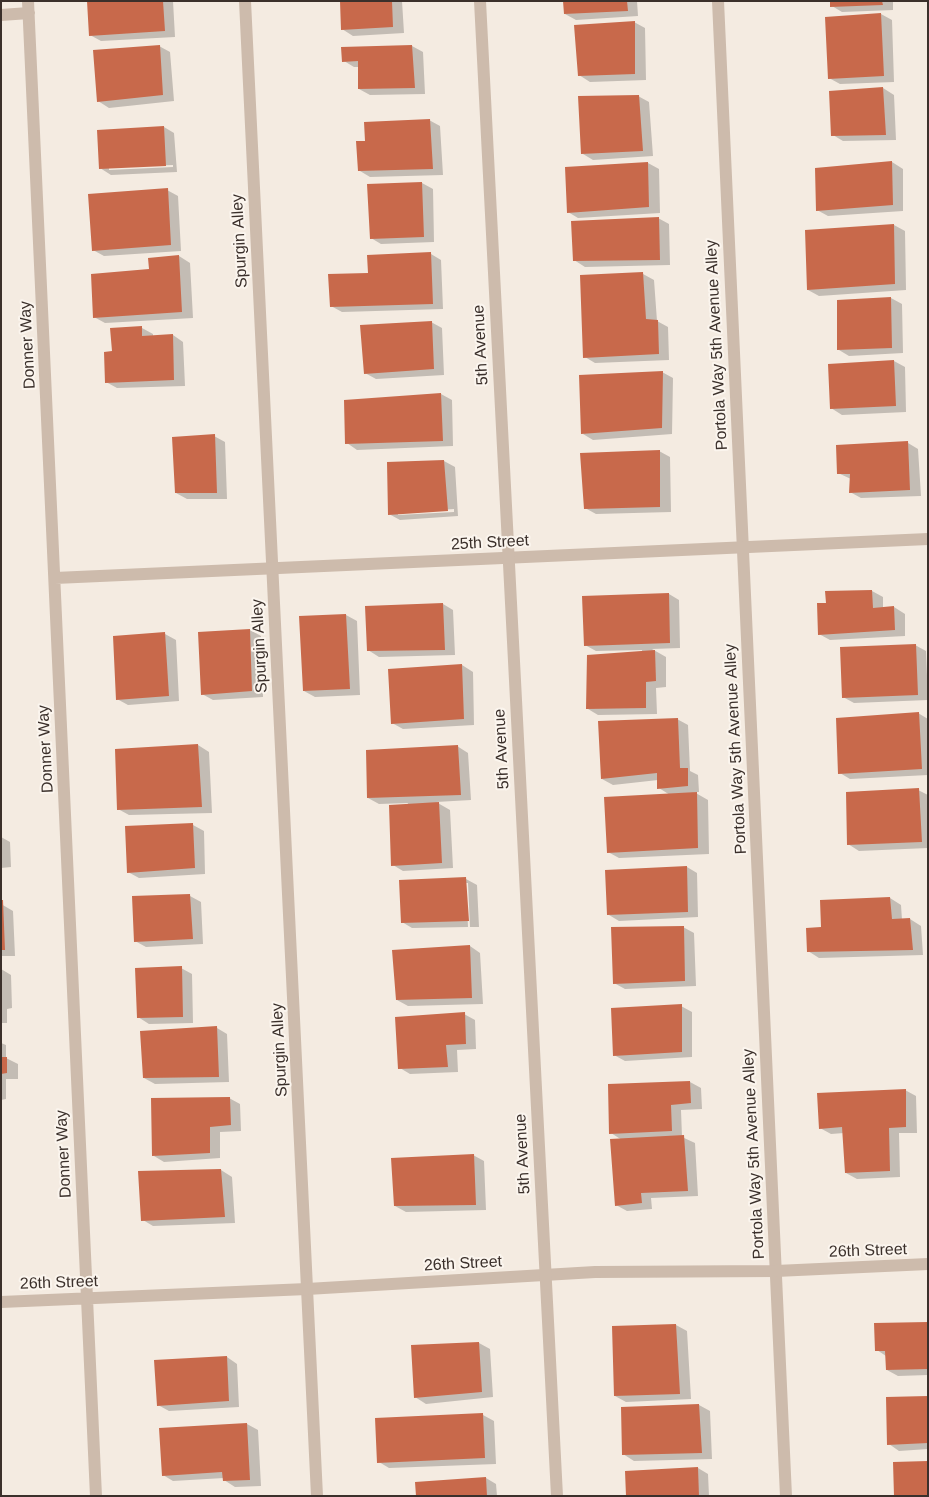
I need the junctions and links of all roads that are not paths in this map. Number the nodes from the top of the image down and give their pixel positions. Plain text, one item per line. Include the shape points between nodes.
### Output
1 (245, 1) edge
2 (480, 1) edge
3 (718, 1) edge
4 (28, 7) edge
5 (1, 14) edge
6 (928, 539) edge
7 (743, 547) junction
8 (508, 558) junction
9 (272, 568) junction
10 (54, 578) junction
11 (928, 1264) edge
12 (776, 1271) junction
13 (545, 1275) junction
14 (308, 1289) junction
15 (87, 1298) junction
16 (1, 1302) edge
17 (96, 1496) edge
18 (318, 1496) edge
19 (557, 1496) edge
20 (786, 1496) edge

1 - 9 street, Spurgin Alley
2 - 8 street, 5th Avenue
3 - 7 street, Portola Way 5th Avenue Alley
4 - 5 street
4 - 10 street, Donner Way
6 - 7 street, 25th Street
7 - 8 street, 25th Street
7 - 12 street, Portola Way 5th Avenue Alley
8 - 9 street, 25th Street
8 - 13 street, 5th Avenue
9 - 10 street, 25th Street
9 - 14 street, Spurgin Alley
10 - 15 street, Donner Way
11 - 12 street, 26th Street
12 - 13 street, 26th Street
12 - 20 street, Portola Way 5th Avenue Alley
13 - 14 street, 26th Street
13 - 19 street, 5th Avenue
14 - 15 street, 26th Street
14 - 18 street, Spurgin Alley
15 - 16 street, 26th Street
15 - 17 street, Donner Way

